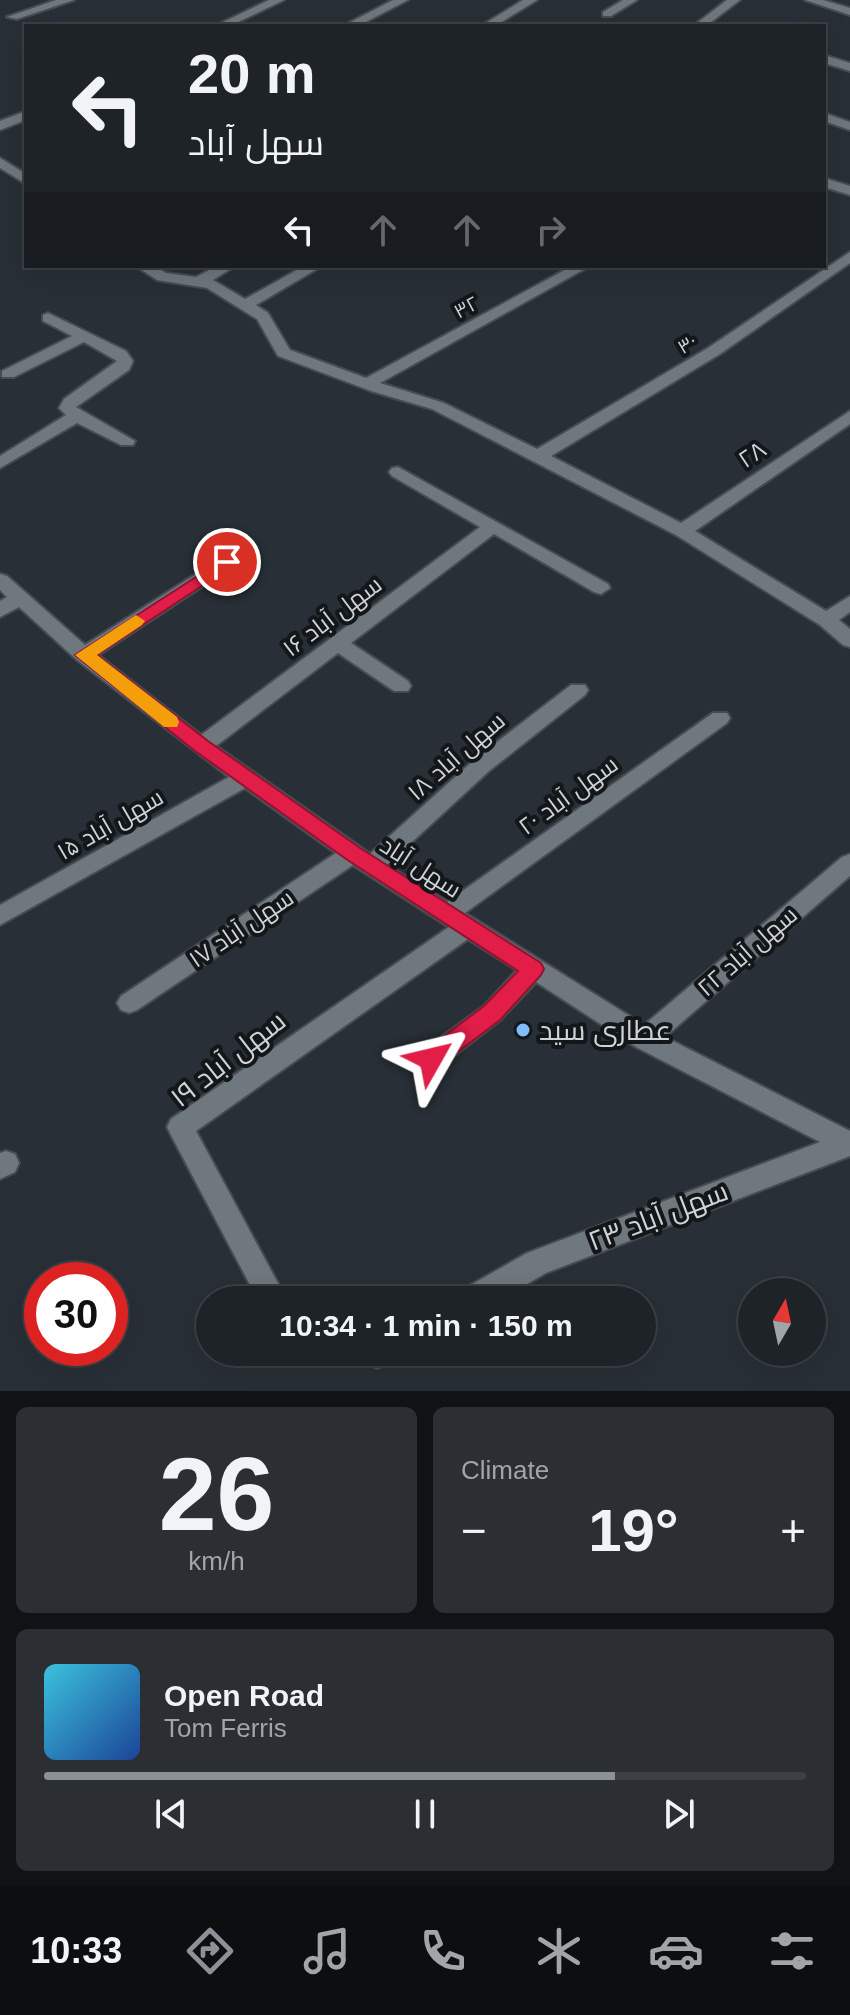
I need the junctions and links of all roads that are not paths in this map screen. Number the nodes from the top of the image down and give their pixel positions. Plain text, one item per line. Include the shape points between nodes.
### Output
1 (68, 0) edge
2 (278, 0) edge
3 (402, 0) edge
4 (531, 0) edge
5 (631, 0) edge
6 (734, 0) edge
7 (811, 0) edge
8 (850, 12) edge
9 (607, 14) dead end
10 (702, 23) edge
11 (25, 24) edge
12 (225, 24) edge
13 (353, 24) edge
14 (490, 24) edge
15 (826, 60) edge
16 (850, 67) edge
17 (24, 116) edge
18 (826, 118) edge
19 (0, 126) edge
20 (850, 126) edge
21 (0, 162) edge
22 (24, 179) edge
23 (826, 183) edge
24 (850, 191) edge
25 (850, 256) edge
26 (146, 268) edge
27 (224, 268) edge
28 (311, 268) edge
29 (579, 268) edge
30 (198, 282) junction
31 (245, 305) junction
32 (48, 318) dead end
33 (84, 336) junction
34 (8, 374) dead end
35 (367, 384) junction
36 (76, 416) junction
37 (850, 416) edge
38 (127, 441) dead end
39 (538, 456) junction
40 (0, 463) edge
41 (398, 472) dead end
42 (493, 526) junction
43 (682, 531) junction
44 (227, 562) dead end
45 (0, 580) edge
46 (601, 588) dead end
47 (20, 598) junction
48 (850, 602) edge
49 (0, 610) edge
50 (827, 620) junction
51 (850, 640) edge
52 (338, 643) junction
53 (84, 655) junction
54 (401, 686) dead end
55 (578, 690) dead end
56 (720, 718) dead end
57 (201, 746) junction
58 (245, 778) junction
59 (362, 860) junction
60 (850, 863) edge
61 (0, 916) edge
62 (457, 920) junction
63 (533, 969) junction
64 (129, 1003) dead end
65 (645, 1039) junction
66 (431, 1059) dead end
67 (849, 1143) edge
68 (265, 1286) edge
69 (497, 1286) edge

1 - 11 street via 10,13
2 - 12 street
3 - 13 street
4 - 14 street
5 - 9 street
6 - 10 street
7 - 8 street
15 - 16 street
17 - 19 street
18 - 20 street
21 - 22 street
23 - 24 street
25 - 39 street, ۳۰ via 714,351
26 - 30 street via 162,277
27 - 30 street
28 - 31 street
29 - 35 street, ۳۲
30 - 31 street
31 - 35 street via 263,316 284,353
32 - 33 street
33 - 34 street
33 - 36 street via 125,361 70,402 67,408
35 - 39 street via 438,406
36 - 38 street
36 - 40 street
37 - 43 street, ۲۸
39 - 43 street
41 - 42 street
42 - 46 street
42 - 52 street, سهل آباد ۱۶
43 - 50 street
44 - 53 street
45 - 47 street, سهل آباد
47 - 49 street
47 - 53 street, سهل آباد
48 - 50 street
50 - 51 street
52 - 54 street
52 - 57 street, سهل آباد ۱۶
53 - 57 street, سهل آباد
55 - 59 street, سهل آباد ۱۸
56 - 62 street, سهل آباد ۲۰
57 - 58 street, سهل آباد
58 - 59 street, سهل آباد
58 - 61 street, سهل آباد ۱۵
59 - 62 street, سهل آباد
59 - 64 street, سهل آباد ۱۷
60 - 65 street, سهل آباد ۲۲
62 - 63 street, سهل آباد
62 - 68 street, سهل آباد ۱۹ via 180,1127
63 - 65 street, سهل آباد
63 - 66 street via 492,1013
65 - 67 street, سهل آباد
67 - 69 street, سهل آباد ۲۳ via 537,1263

